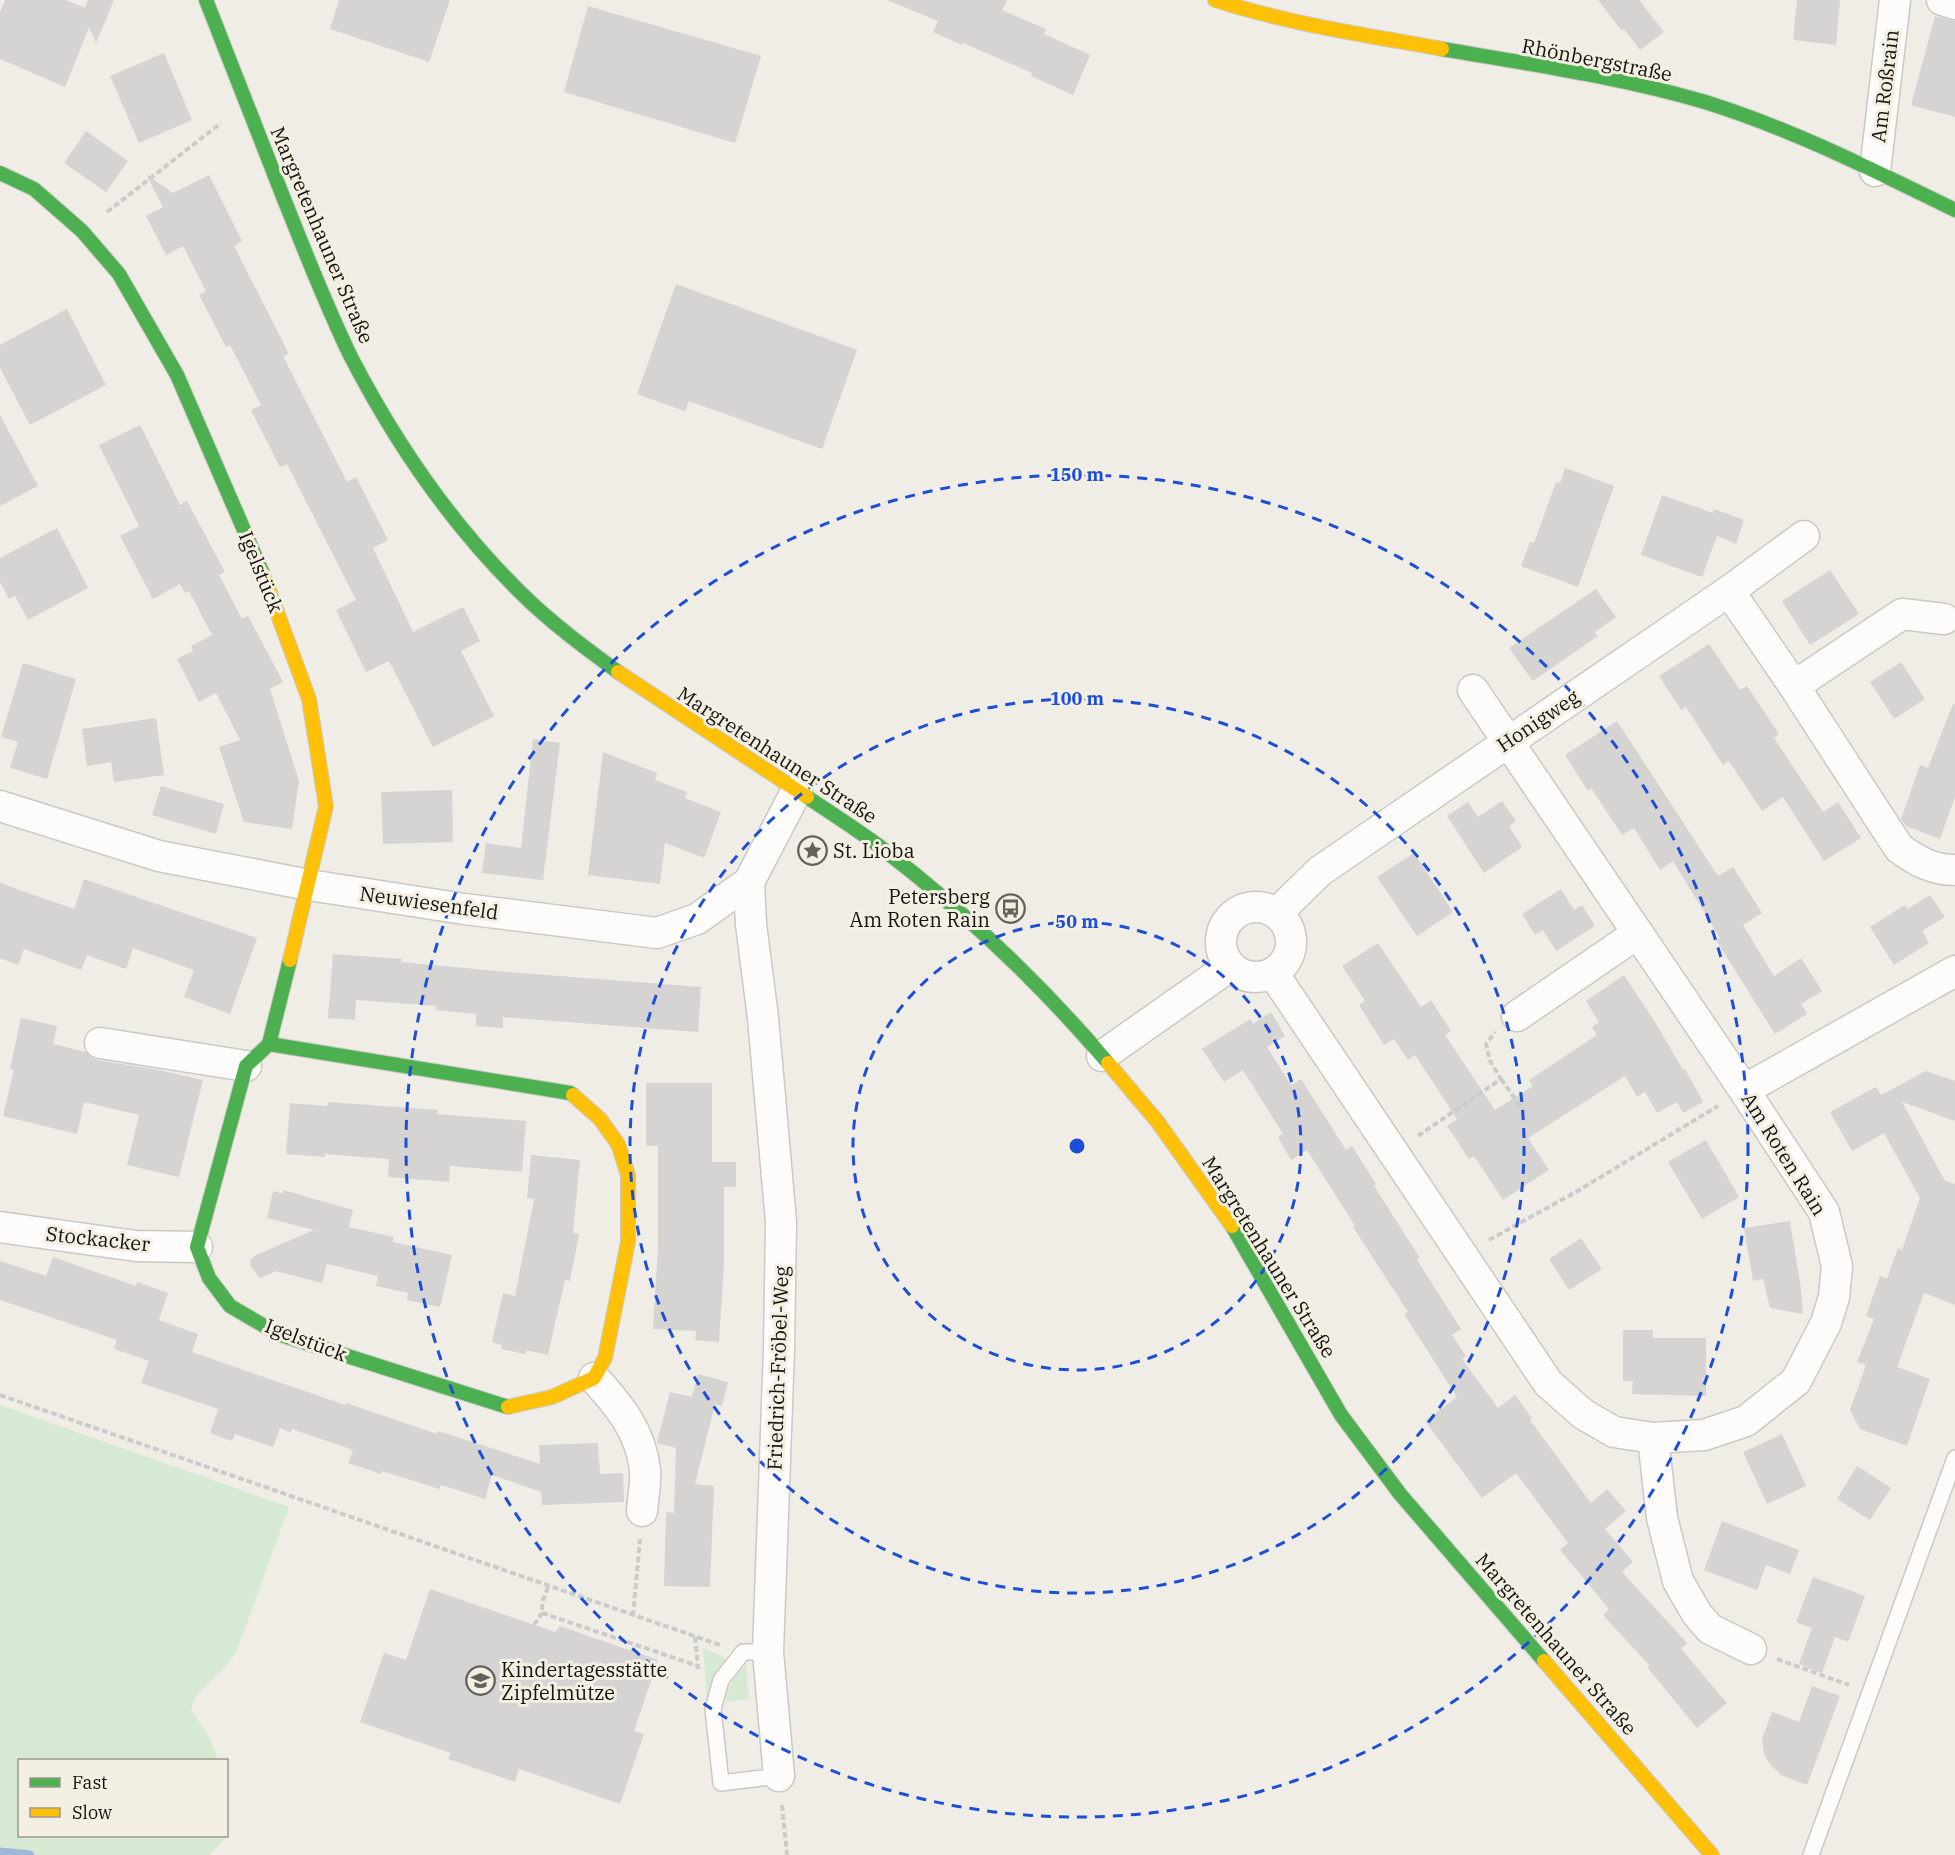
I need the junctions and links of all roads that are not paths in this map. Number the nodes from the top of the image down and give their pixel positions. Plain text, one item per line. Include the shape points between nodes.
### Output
1 (206, 0) edge
2 (1215, 0) edge
3 (1895, 0) edge
4 (1942, 0) edge
5 (1955, 4) edge
6 (1875, 171) junction
7 (0, 173) edge
8 (1955, 210) edge
9 (1804, 536) dead end
10 (1729, 591) junction
11 (1944, 619) dead end
12 (1794, 686) junction
13 (1473, 690) dead end
14 (1509, 740) junction
15 (797, 789) junction
16 (0, 806) edge
17 (1955, 870) edge
18 (749, 882) junction
19 (309, 885) junction
20 (1277, 913) junction
21 (1638, 933) junction
22 (1230, 966) junction
23 (1955, 971) edge
24 (1273, 973) junction
25 (1517, 1016) road end
26 (100, 1043) dead end
27 (269, 1044) junction
28 (1102, 1056) junction
29 (246, 1066) junction
30 (1744, 1090) junction
31 (0, 1227) edge
32 (197, 1247) junction
33 (594, 1378) junction
34 (1653, 1438) junction
35 (1955, 1458) edge
36 (642, 1512) road end
37 (1751, 1649) road end
38 (755, 1652) junction
39 (779, 1776) joint
40 (1712, 1855) edge
41 (1811, 1855) edge

1 - 15 street, Margretenhauner Straße via 319,288 352,358 428,483 470,538 520,592 576,642
2 - 6 street, Rhönbergstraße via 1325,29 1667,93 1749,117
3 - 6 street, Am Roßrain
4 - 5 street
6 - 8 street, Rhönbergstraße
7 - 19 street, Igelstück via 34,189 82,231 119,274 177,375 265,578 309,699 326,806
9 - 10 street, Honigweg
10 - 12 street
10 - 14 street, Honigweg
11 - 12 street via 1902,614
12 - 17 street via 1899,848 1922,864
13 - 14 street, Am Roten Rain
14 - 20 street, Honigweg via 1320,871
14 - 21 street, Am Roten Rain
15 - 18 street, Neuwiesenfeld
15 - 28 street, Margretenhauner Straße via 879,846 985,934
16 - 19 street, Neuwiesenfeld via 159,856
18 - 19 street, Neuwiesenfeld via 697,919 657,933
18 - 38 street, Friedrich-Fröbel-Weg via 781,1222 779,1349
19 - 27 street, Igelstück
20 - 22 street via 1263,907 1248,907 1234,913 1224,924 1220,938 1222,953
20 - 24 street via 1291,937 1290,951
21 - 25 street
21 - 30 street, Am Roten Rain
22 - 24 street via 1250,977
22 - 28 street
23 - 30 street
24 - 34 street, Am Roten Rain via 1548,1383 1583,1414 1614,1432
26 - 29 street
27 - 29 street
27 - 33 street via 570,1093 600,1119 618,1144 628,1175 628,1242 605,1358
28 - 40 street, Margretenhauner Straße via 1157,1121 1230,1222 1341,1415 1400,1494
29 - 32 street
30 - 34 street, Am Roten Rain via 1824,1212 1837,1266 1834,1297 1827,1323 1796,1381 1746,1421 1704,1435
31 - 32 street, Stockacker via 136,1246
32 - 33 street, Igelstück via 208,1278 230,1306 278,1334 506,1407 552,1397
33 - 36 street via 618,1404 636,1434 645,1471
34 - 37 street via 1662,1518 1678,1581 1710,1629
35 - 41 lane
38 - 39 street, Friedrich-Fröbel-Weg
38 - 39 lane via 721,1680 713,1708 721,1783

